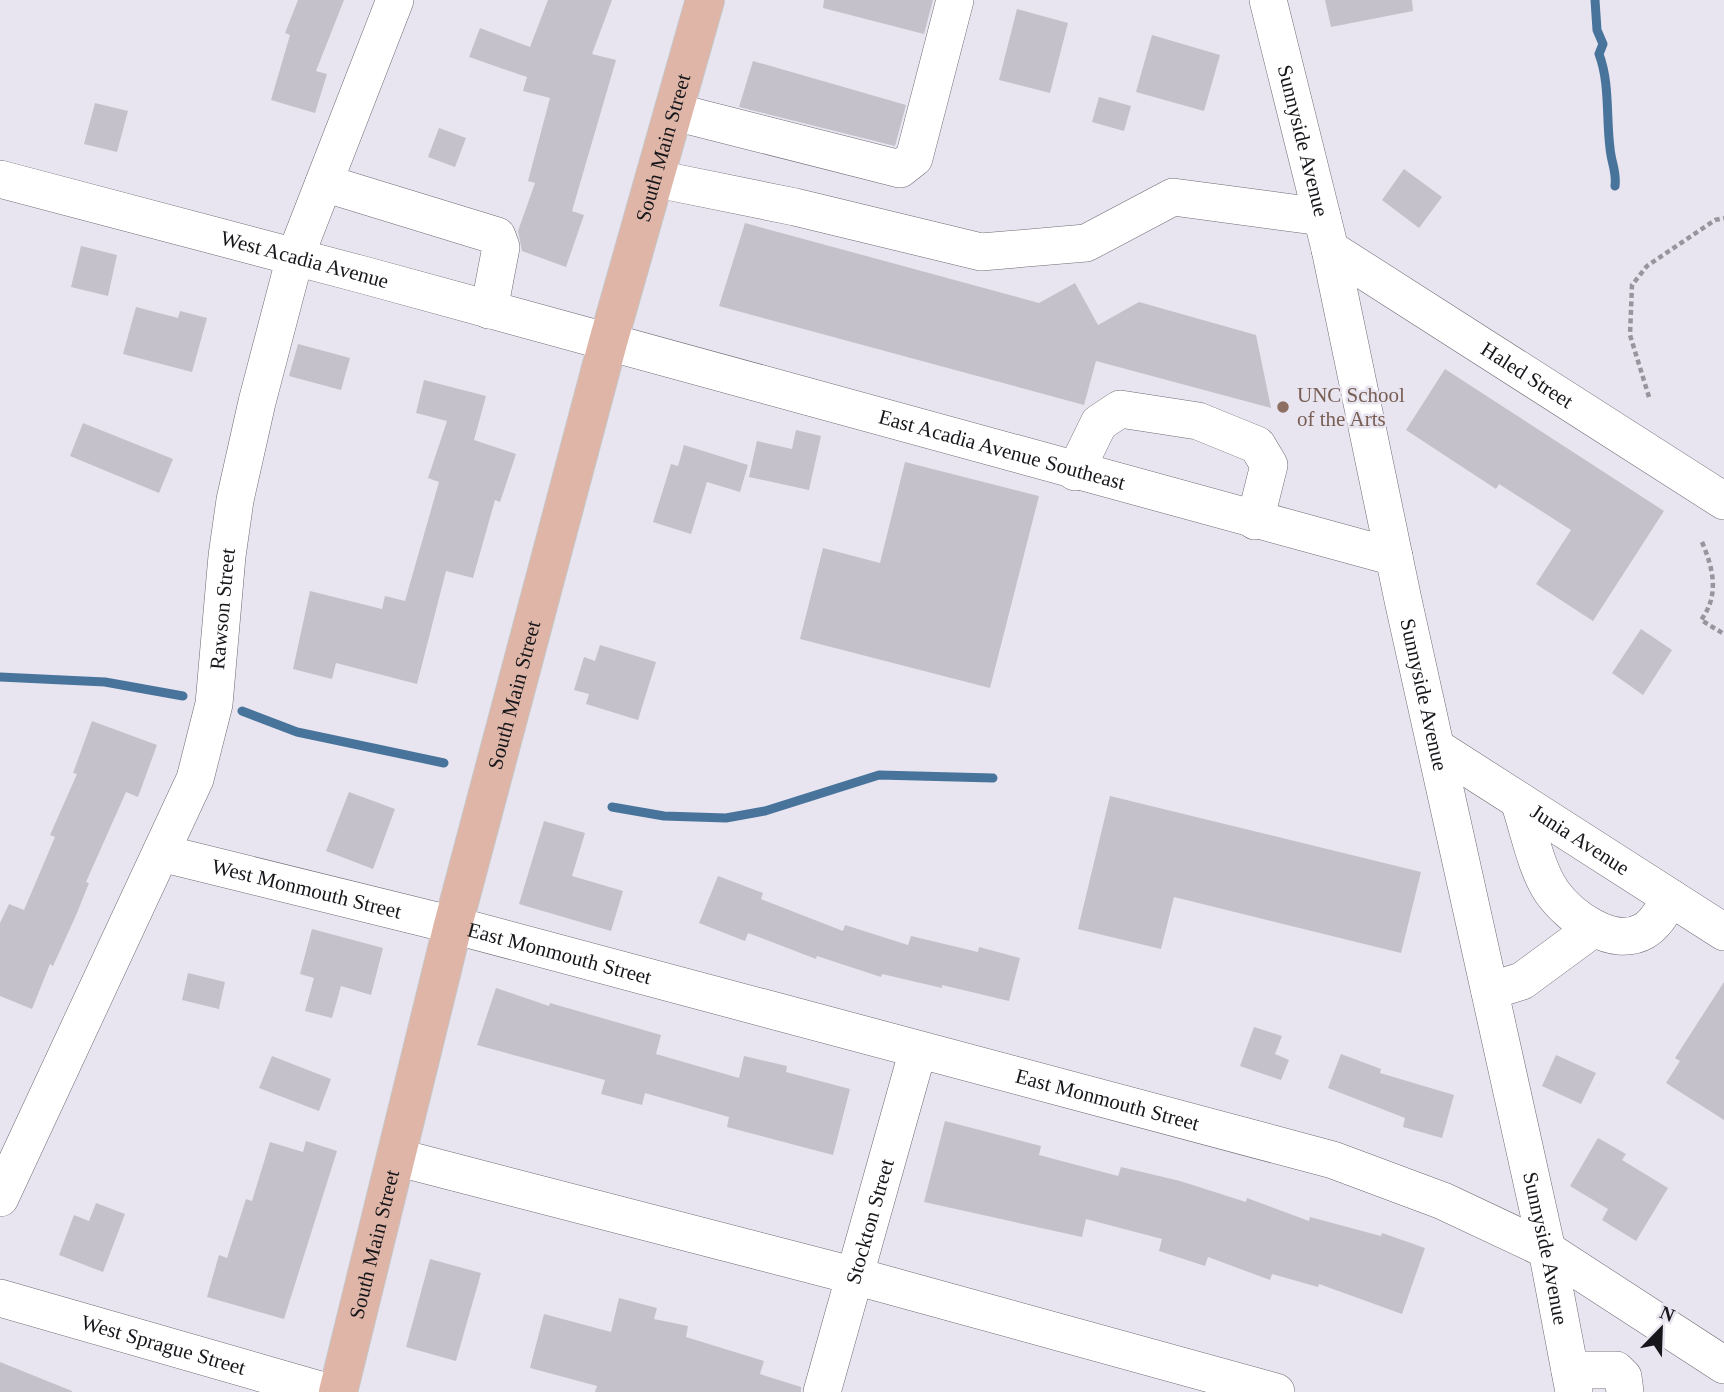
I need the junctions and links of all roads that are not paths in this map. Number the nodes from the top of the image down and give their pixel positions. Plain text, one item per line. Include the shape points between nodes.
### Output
1 (395, 0) edge
2 (705, 0) edge
3 (955, 0) edge
4 (1261, 2) edge
5 (675, 112) junction
6 (0, 179) edge
7 (657, 179) junction
8 (324, 183) junction
9 (1326, 233) junction
10 (295, 257) junction
11 (489, 310) junction
12 (608, 342) junction
13 (1075, 472) junction
14 (1724, 501) edge
15 (1255, 521) junction
16 (1394, 557) junction
17 (1437, 748) junction
18 (1520, 801) junction
19 (161, 853) junction
20 (1671, 898) junction
21 (453, 925) junction
22 (1594, 928) junction
23 (1724, 932) edge
24 (1490, 991) junction
25 (918, 1050) junction
26 (396, 1157) junction
27 (0, 1198) edge
28 (1546, 1250) junction
29 (855, 1276) junction
30 (0, 1298) edge
31 (1724, 1365) edge
32 (1572, 1381) edge
33 (327, 1392) edge
34 (338, 1392) edge
35 (822, 1392) edge
36 (1276, 1392) edge
37 (1625, 1392) edge

1 - 8 street, Rawson Street
2 - 5 main road, South Main Street
3 - 5 street via 914,158 900,170
4 - 9 street, Sunnyside Avenue
5 - 7 main road, South Main Street
6 - 10 street, West Acadia Avenue
7 - 9 street via 981,252 1086,243 1173,197
7 - 12 main road, South Main Street
8 - 10 street, Rawson Street
8 - 11 street via 497,236 501,247
9 - 14 street, Haled Street
9 - 16 street, Sunnyside Avenue
10 - 11 street, West Acadia Avenue
10 - 19 street, Rawson Street via 235,500 214,704 195,779
11 - 12 street, West Acadia Avenue
12 - 13 street, East Acadia Avenue Southeast
12 - 21 main road, South Main Street
13 - 15 street, East Acadia Avenue Southeast
13 - 15 street via 1099,424 1120,409 1198,421 1257,445 1269,465
15 - 16 street, East Acadia Avenue Southeast
16 - 17 street, Sunnyside Avenue
17 - 18 street, Junia Avenue
17 - 24 street, Sunnyside Avenue
18 - 20 street, Junia Avenue
18 - 22 street via 1552,892
19 - 21 street, West Monmouth Street
19 - 27 street, Rawson Street
20 - 22 street via 1643,932 1618,937
20 - 23 street, Junia Avenue
21 - 25 street, East Monmouth Street
21 - 26 main road, South Main Street
22 - 24 street via 1522,981
24 - 28 street, Sunnyside Avenue
25 - 28 street, East Monmouth Street via 1332,1160 1443,1201
25 - 29 street, Stockton Street
26 - 29 street
26 - 34 main road, South Main Street
28 - 31 street, East Monmouth Street
28 - 32 street, Sunnyside Avenue
29 - 35 street, Stockton Street
29 - 36 street
30 - 33 street, West Sprague Street
32 - 37 street via 1616,1370 1623,1377

